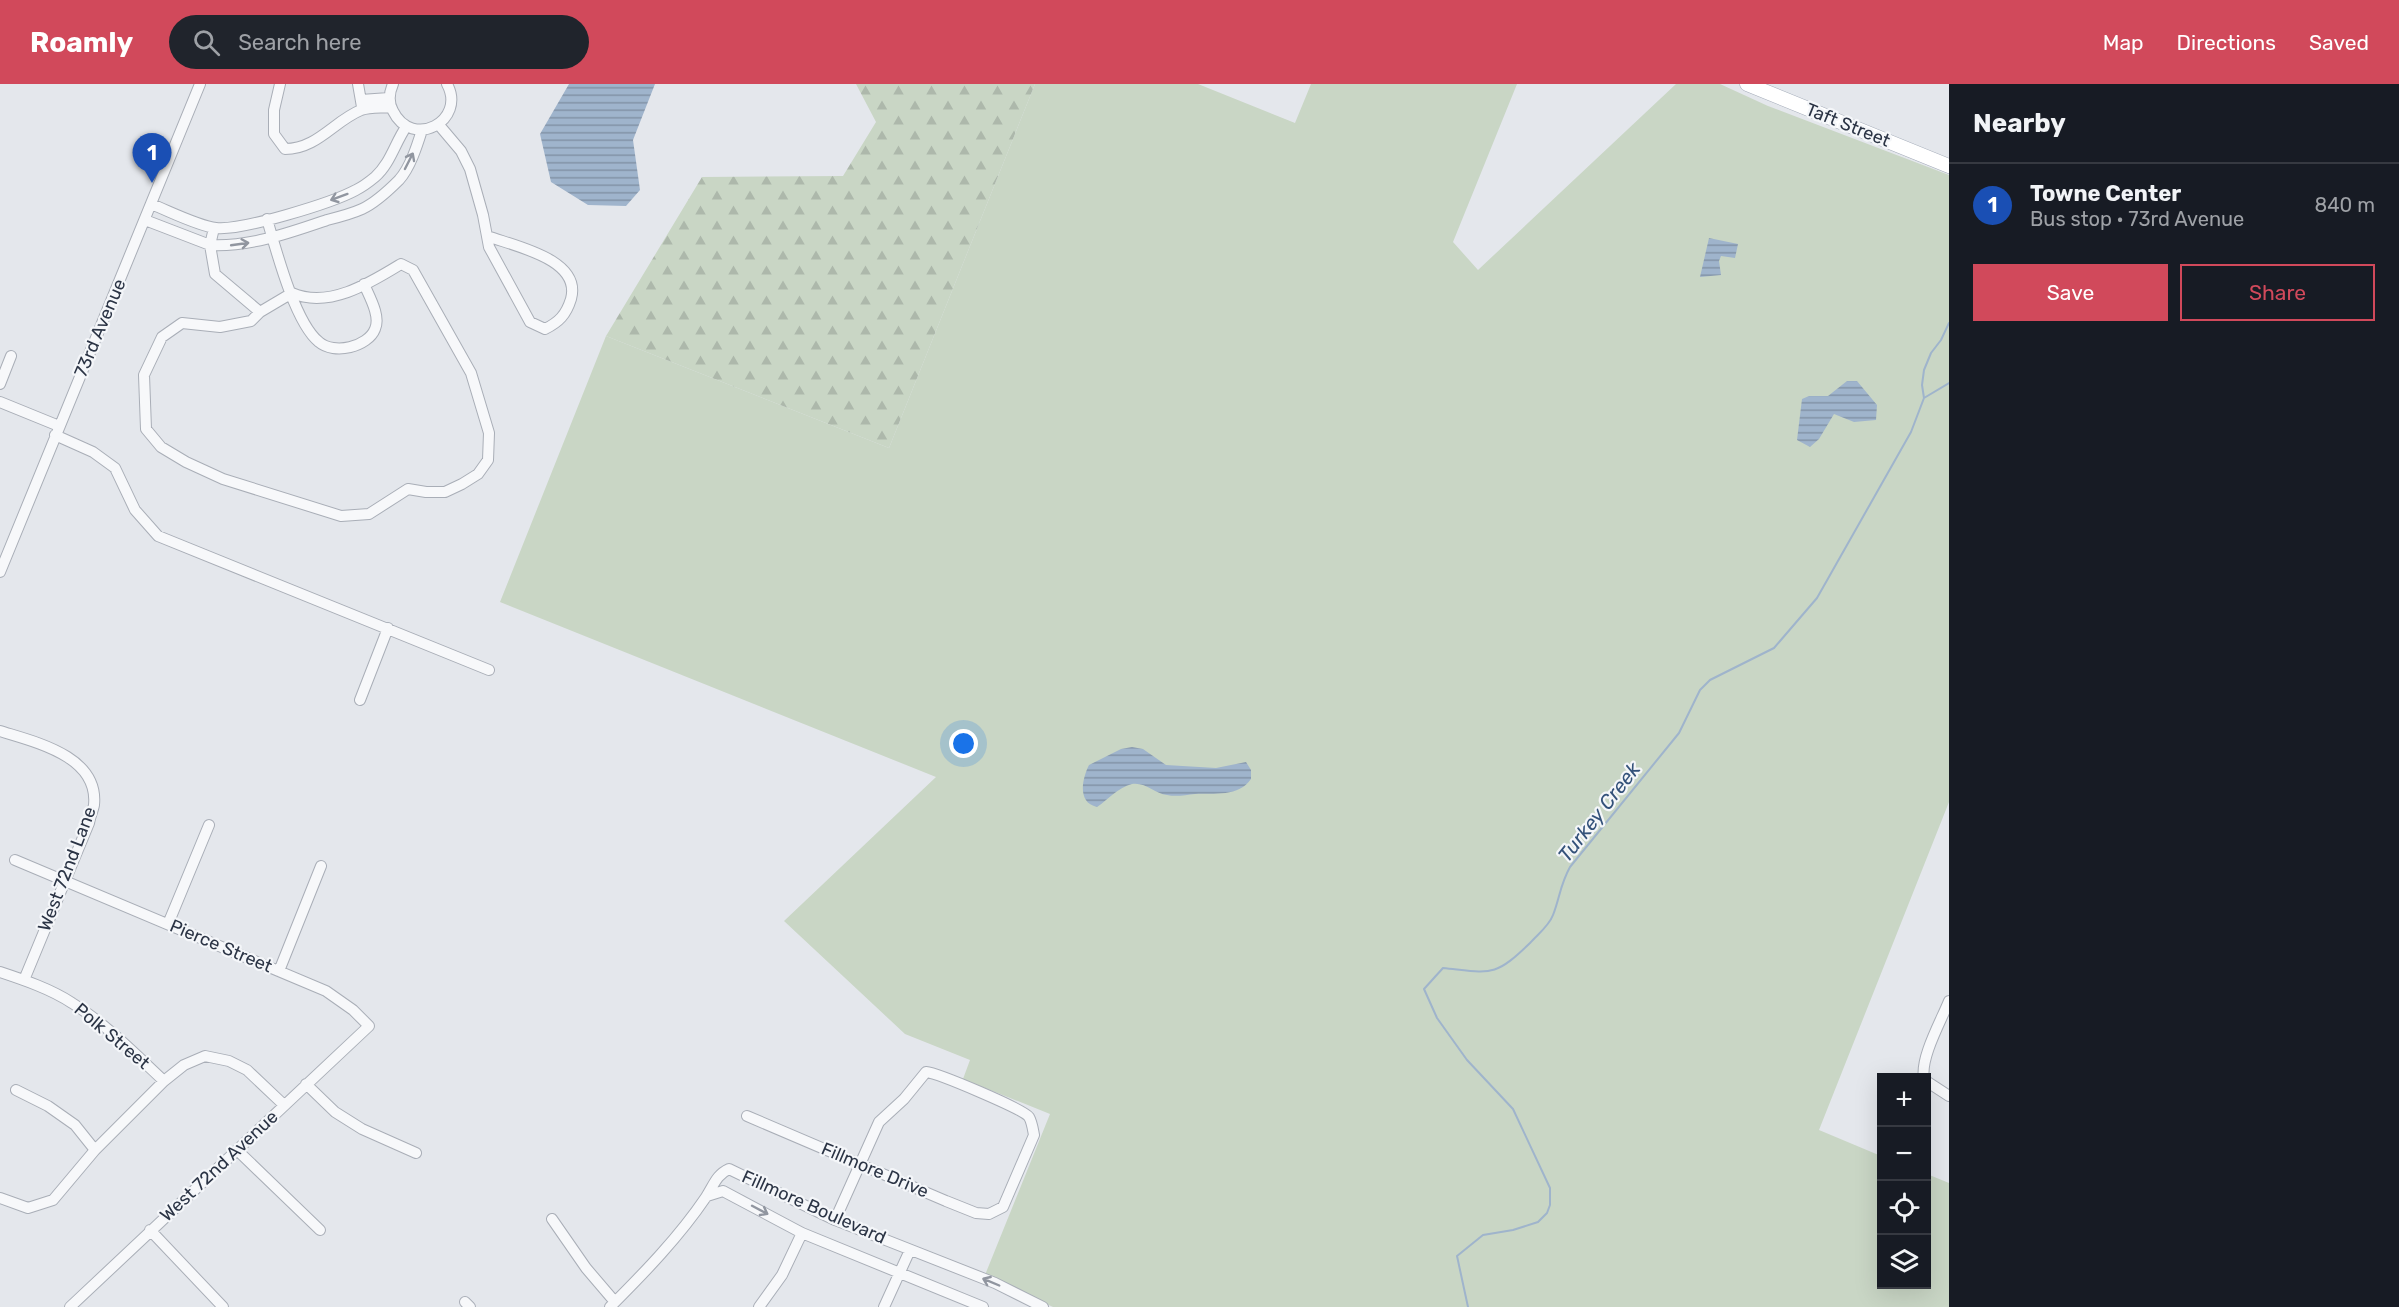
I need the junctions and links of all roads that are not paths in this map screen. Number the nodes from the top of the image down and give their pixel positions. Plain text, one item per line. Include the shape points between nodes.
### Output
1 (200, 84) edge
2 (280, 84) edge
3 (358, 84) edge
4 (393, 84) edge
5 (447, 84) edge
6 (1747, 84) edge
7 (390, 103) junction
8 (362, 105) junction
9 (439, 124) junction
10 (406, 127) junction
11 (422, 130) junction
12 (1949, 166) edge
13 (151, 204) junction
14 (267, 219) junction
15 (145, 220) junction
16 (214, 228) junction
17 (487, 236) junction
18 (273, 237) junction
19 (210, 246) junction
20 (364, 285) junction
21 (292, 293) junction
22 (260, 312) junction
23 (11, 356) dead end
24 (0, 384) edge
25 (0, 402) edge
26 (57, 430) junction
27 (0, 572) edge
28 (388, 628) junction
29 (489, 670) dead end
30 (360, 700) dead end
31 (0, 731) edge
32 (209, 825) dead end
33 (15, 860) dead end
34 (321, 866) dead end
35 (64, 882) junction
36 (168, 924) junction
37 (279, 971) junction
38 (0, 972) edge
39 (24, 980) junction
40 (1949, 1001) edge
41 (369, 1026) joint
42 (1924, 1073) edge
43 (164, 1080) junction
44 (1931, 1083) edge
45 (306, 1084) junction
46 (16, 1090) dead end
47 (1949, 1096) edge
48 (284, 1105) junction
49 (747, 1116) dead end
50 (95, 1150) junction
51 (237, 1150) junction
52 (416, 1153) dead end
53 (858, 1164) junction
54 (707, 1196) junction
55 (0, 1198) edge
56 (552, 1219) dead end
57 (835, 1220) junction
58 (150, 1230) junction
59 (320, 1230) dead end
60 (802, 1233) junction
61 (910, 1250) junction
62 (900, 1273) junction
63 (612, 1304) edge
64 (70, 1307) edge
65 (223, 1307) edge
66 (759, 1307) edge
67 (884, 1307) edge
68 (983, 1307) edge
69 (1043, 1307) edge

1 - 13 street, 73rd Avenue
2 - 8 street via 274,134 285,149 313,143
3 - 8 street
4 - 7 street
5 - 9 street via 451,103
6 - 12 main road, Taft Street
7 - 8 street
7 - 10 street via 396,119
9 - 11 street
9 - 17 street via 470,169
10 - 11 street
10 -> 14 street via 385,165 357,190
18 -> 11 street via 364,208 401,178
13 - 15 street, 73rd Avenue
13 - 16 street
14 - 16 street via 234,228
14 - 18 street
15 - 19 street
15 - 26 street, 73rd Avenue
16 - 19 street
17 - 17 street via 530,322 545,329 558,323 568,310 573,291 561,267 550,259
19 -> 18 street via 240,245
18 - 21 street via 281,270
19 - 22 street via 215,274
20 - 21 street via 326,298 311,299
20 - 21 street via 376,313 376,328 366,341 350,347 330,348 320,343
20 - 22 street via 401,264 413,270 471,373 489,433 488,460 478,474 445,492 408,489 369,514 341,516 223,479 161,447 146,429 144,375 162,337 182,322 220,327 251,321
21 - 22 street
23 - 24 street
25 - 26 street
26 - 27 street, 73rd Avenue
26 - 28 street via 115,468 135,510 158,536
28 - 29 street
28 - 30 street
31 - 35 street, West 72nd Lane via 39,743 75,761 91,782 94,804
32 - 36 street
33 - 35 street, Pierce Street
34 - 37 street
35 - 36 street, Pierce Street
35 - 39 street, West 72nd Lane
36 - 37 street, Pierce Street
37 - 41 street, Pierce Street via 326,990
38 - 39 street, Polk Street
39 - 43 street, Polk Street via 71,1002 99,1021
40 - 42 street
41 - 45 street, West 72nd Avenue
43 - 48 street via 205,1056 229,1061 247,1070
43 - 50 street
44 - 47 street
45 - 48 street, West 72nd Avenue
45 - 52 street via 335,1112 362,1130
46 - 50 street via 75,1125
48 - 51 street, West 72nd Avenue
49 - 53 street, Fillmore Drive
50 - 55 street via 53,1200 28,1208
51 - 58 street, West 72nd Avenue
51 - 59 street
53 - 53 street, Fillmore Drive via 879,1122 926,1072 1011,1105 1028,1117 1034,1135 1003,1207 989,1214 975,1213
53 - 57 street
54 - 57 street, Fillmore Boulevard via 720,1173 729,1169
54 -> 60 street, Fillmore Boulevard via 723,1191
54 - 63 street via 677,1236
56 - 63 street
57 - 61 street, Fillmore Boulevard
58 - 64 street, West 72nd Avenue
58 - 65 street
60 - 62 street, Fillmore Boulevard
60 - 66 street via 782,1275
61 - 62 street
69 -> 61 street, Fillmore Boulevard via 995,1283
62 - 67 street
62 - 68 street, Fillmore Boulevard

